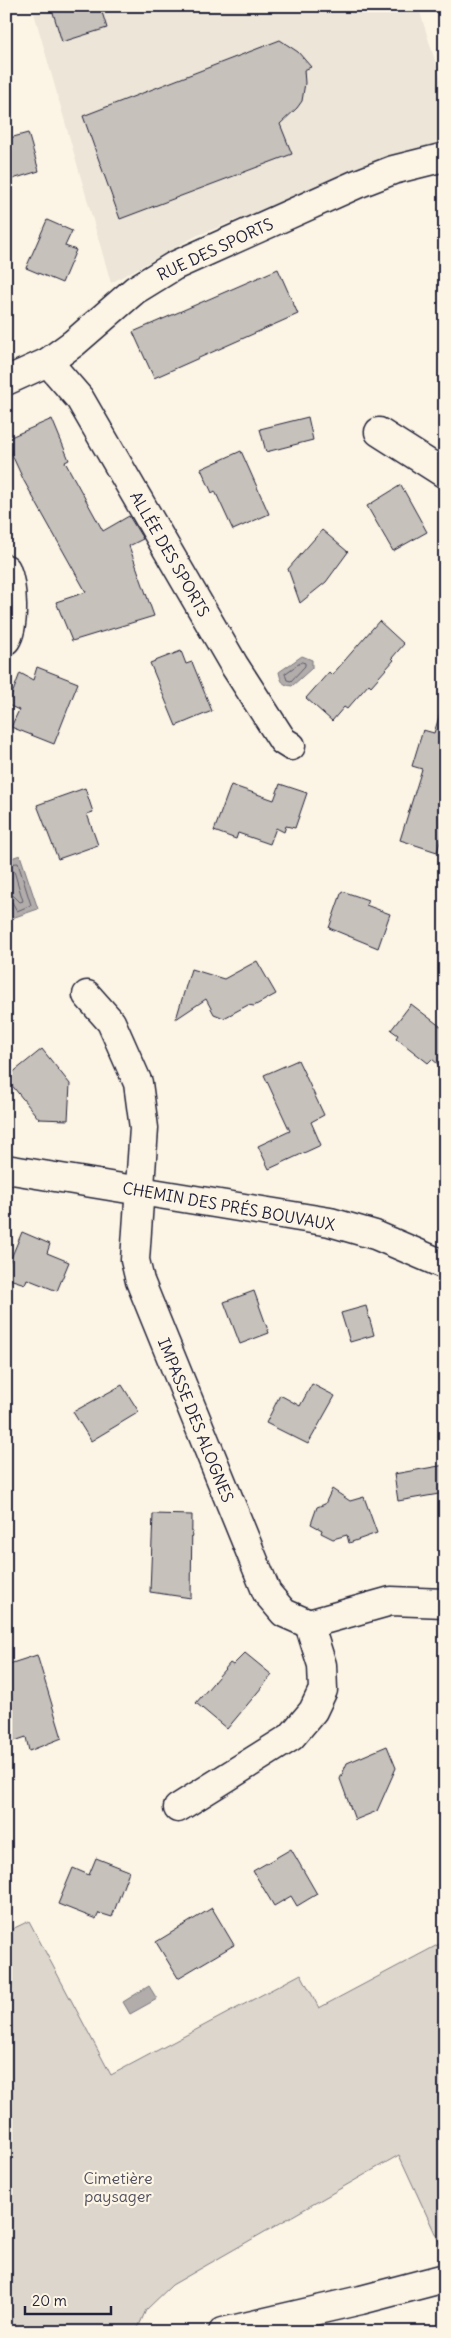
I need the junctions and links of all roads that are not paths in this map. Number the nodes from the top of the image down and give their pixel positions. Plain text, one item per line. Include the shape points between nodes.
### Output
1 (445, 157) edge
2 (48, 362) junction
3 (6, 381) edge
4 (379, 432) dead end
5 (445, 474) edge
6 (6, 569) edge
7 (6, 640) edge
8 (291, 746) dead end
9 (87, 995) dead end
10 (6, 1169) edge
11 (139, 1191) junction
12 (445, 1265) edge
13 (445, 1603) edge
14 (309, 1624) junction
15 (178, 1808) dead end
16 (445, 2278) edge
17 (223, 2332) edge

1 - 2 street, RUE DES SPORTS via 393,170 357,184 174,266 135,290
2 - 3 street, RUE DES SPORTS
2 - 8 street, ALLÉE DES SPORTS via 80,399 234,665 283,741
4 - 5 street
6 - 7 street via 12,604 11,633
9 - 11 street, IMPASSE DES ALOGNES via 111,1022 138,1083 144,1128
10 - 11 street, CHEMIN DES PRÉS BOUVAUX
11 - 12 street, CHEMIN DES PRÉS BOUVAUX via 330,1222 375,1234
11 - 14 street, IMPASSE DES ALOGNES via 135,1260 140,1281 266,1593 284,1612
13 - 14 street via 391,1601
14 - 15 street via 322,1665 323,1690 312,1710 290,1737
16 - 17 street

